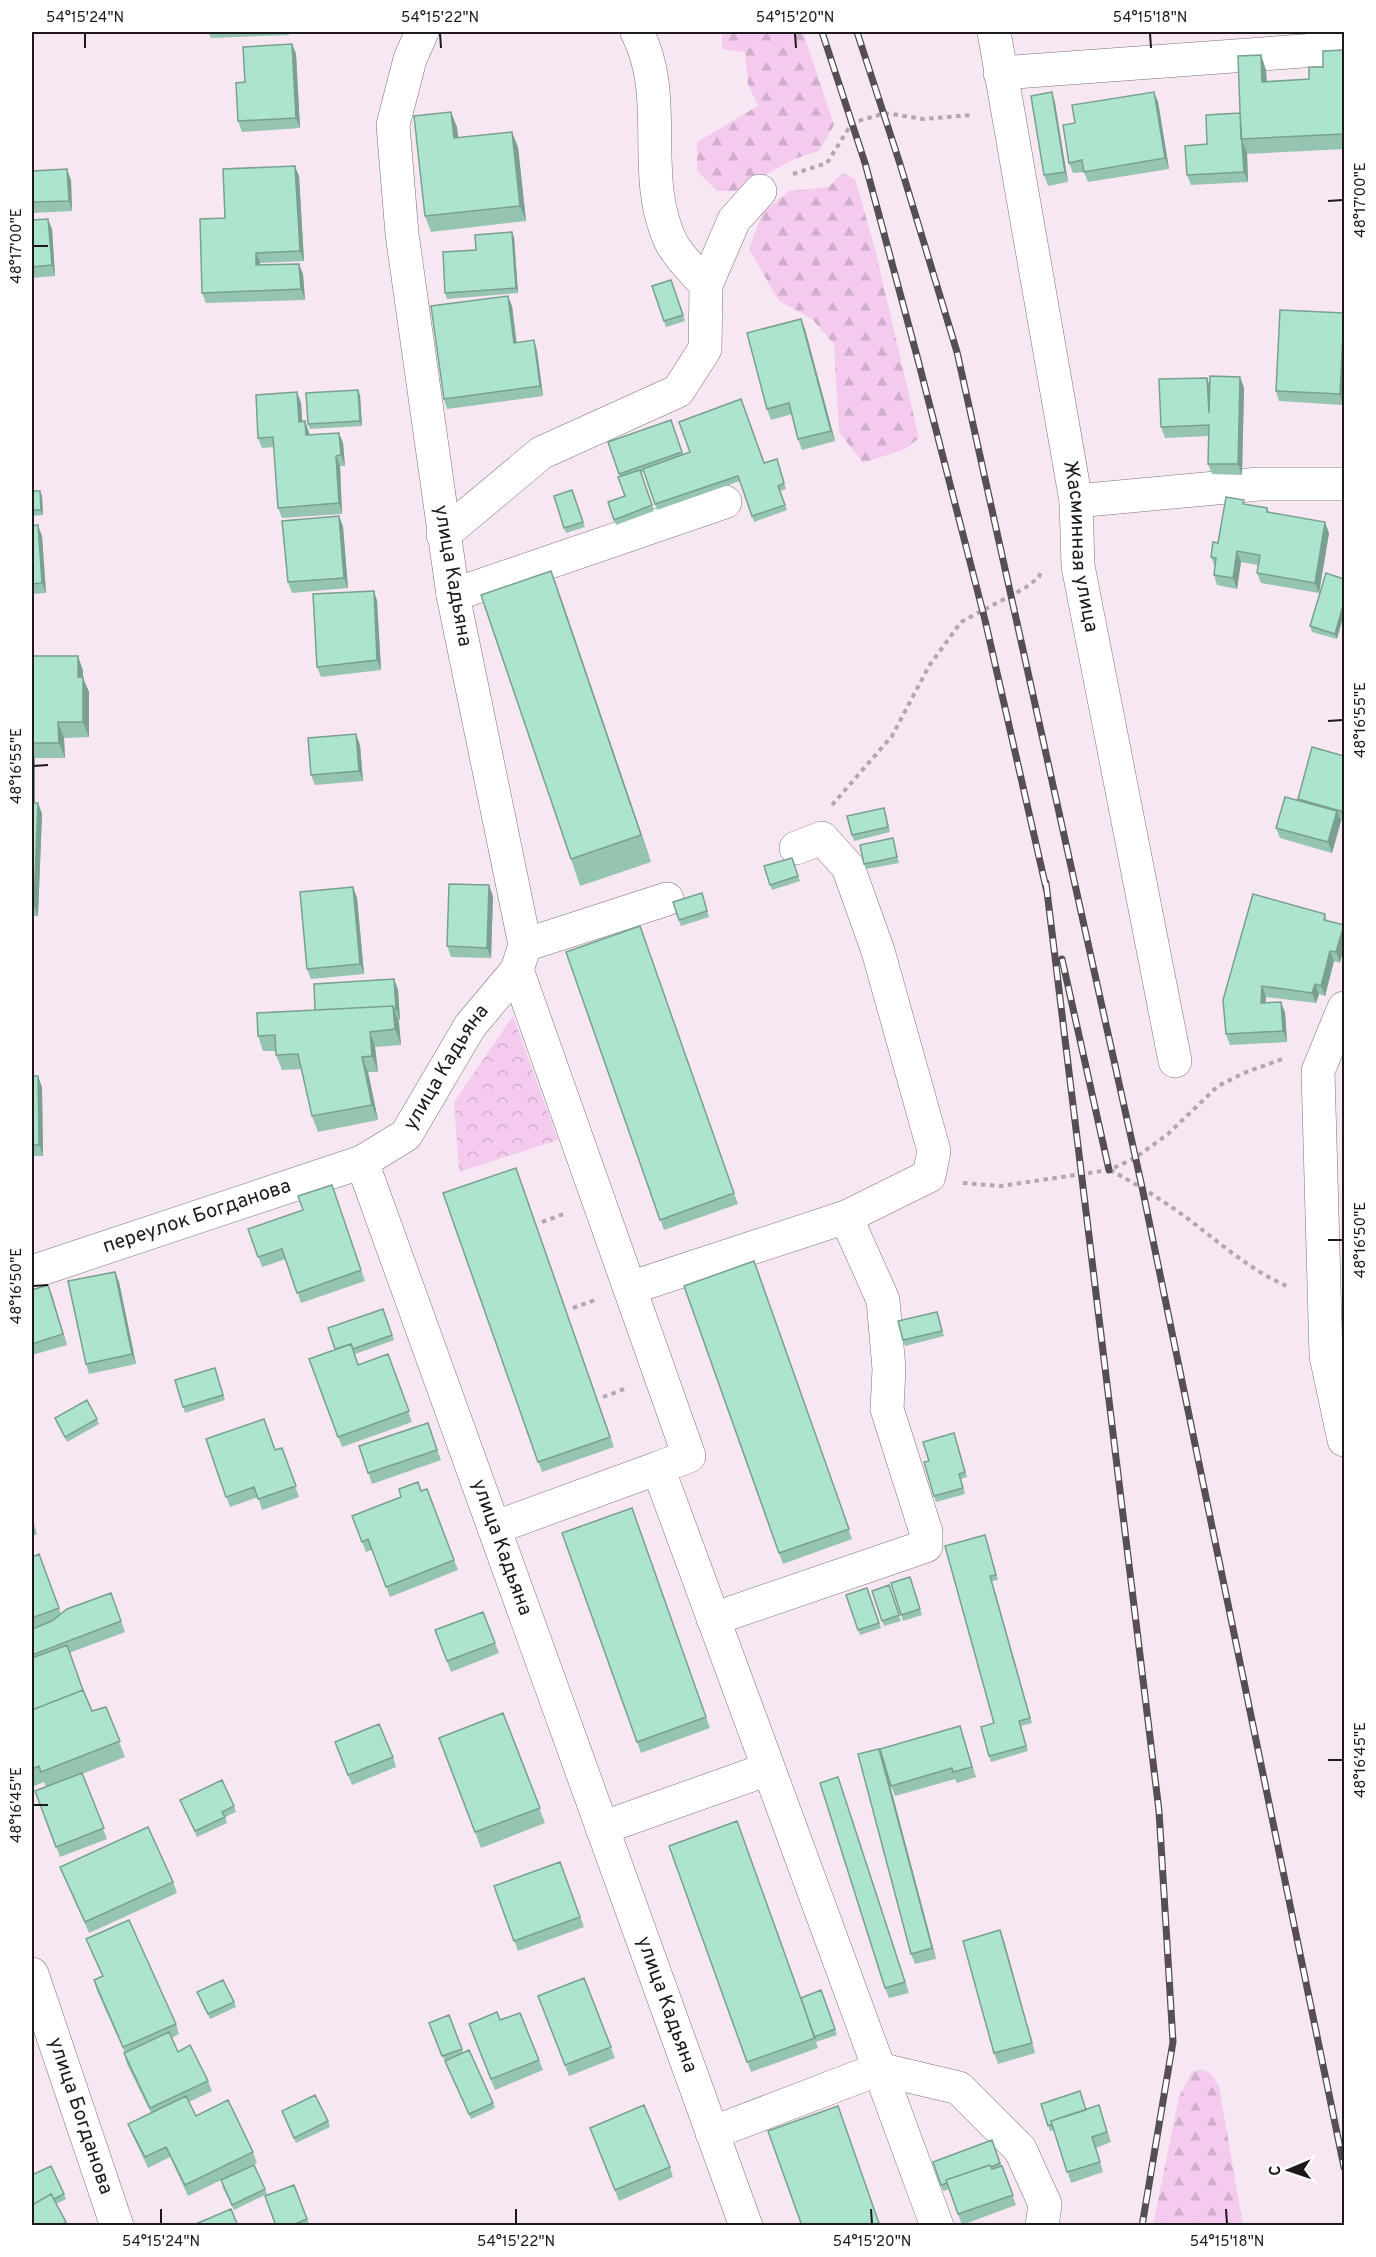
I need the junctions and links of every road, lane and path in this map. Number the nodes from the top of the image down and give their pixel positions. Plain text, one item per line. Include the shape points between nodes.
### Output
1 (637, 32) edge
2 (994, 32) edge
3 (416, 45) edge
4 (1344, 48) edge
5 (1000, 72) junction
6 (1006, 104) junction
7 (760, 191) joint
8 (706, 285) junction
9 (1344, 484) edge
10 (1076, 501) junction
11 (726, 502) dead end
12 (443, 535) junction
13 (1042, 566) dead end
14 (453, 595) junction
15 (796, 848) joint
16 (667, 899) dead end
17 (521, 958) junction
18 (1344, 1008) edge
19 (1329, 1046) junction
20 (1175, 1061) dead end
21 (362, 1162) junction
22 (1109, 1170) junction
23 (929, 1176) junction
24 (846, 1217) junction
25 (32, 1272) edge
26 (630, 1288) junction
27 (1325, 1299) junction
28 (1344, 1440) edge
29 (658, 1468) junction
30 (494, 1528) junction
31 (713, 1619) junction
32 (768, 1769) junction
33 (602, 1828) junction
34 (32, 1974) edge
35 (879, 2070) junction
36 (712, 2133) junction
37 (117, 2226) edge
38 (746, 2226) edge
39 (937, 2226) edge
40 (1042, 2226) edge

1 - 8 street via 646,48 655,103 655,174 660,211 672,244
2 - 5 street, Жасминная улица
3 - 12 street, улица Кадьяна via 393,125 402,234
4 - 5 street
5 - 6 street, Жасминная улица
6 - 7 path via 968,117 924,119 885,113 852,123 827,163 788,176
6 - 10 street, Жасминная улица
7 - 8 street via 734,219
8 - 12 street via 705,349 678,391 541,453
9 - 10 street via 1259,484
10 - 20 street, Жасминная улица via 1078,566
11 - 14 street
12 - 14 street, улица Кадьяна
13 - 15 path via 1039,577 1025,588 961,622 929,666 892,736
14 - 17 street, улица Кадьяна
15 - 23 street via 822,838 848,867 878,951 933,1151
16 - 17 street
17 - 21 street, улица Кадьяна via 470,1026 406,1135
17 - 26 street
18 - 19 street
19 - 22 path via 1255,1069 1218,1086 1168,1134 1135,1158
19 - 27 street via 1318,1071
21 - 25 street, переулок Богданова
21 - 30 street, улица Кадьяна
22 - 23 path via 1001,1186 970,1185
22 - 27 path via 1142,1187 1266,1275
23 - 24 street
24 - 26 street
24 - 31 street via 883,1300 889,1369 887,1409 926,1532 926,1546
26 - 29 street via 689,1456
27 - 28 street via 1326,1356
29 - 30 street
29 - 31 street
30 - 33 street, улица Кадьяна
31 - 32 street
32 - 33 street
32 - 35 street
33 - 36 street, улица Кадьяна
34 - 37 street, улица Богданова
35 - 36 street
35 - 39 street
35 - 40 street via 959,2088 1020,2149 1045,2204
36 - 38 street, улица Кадьяна

